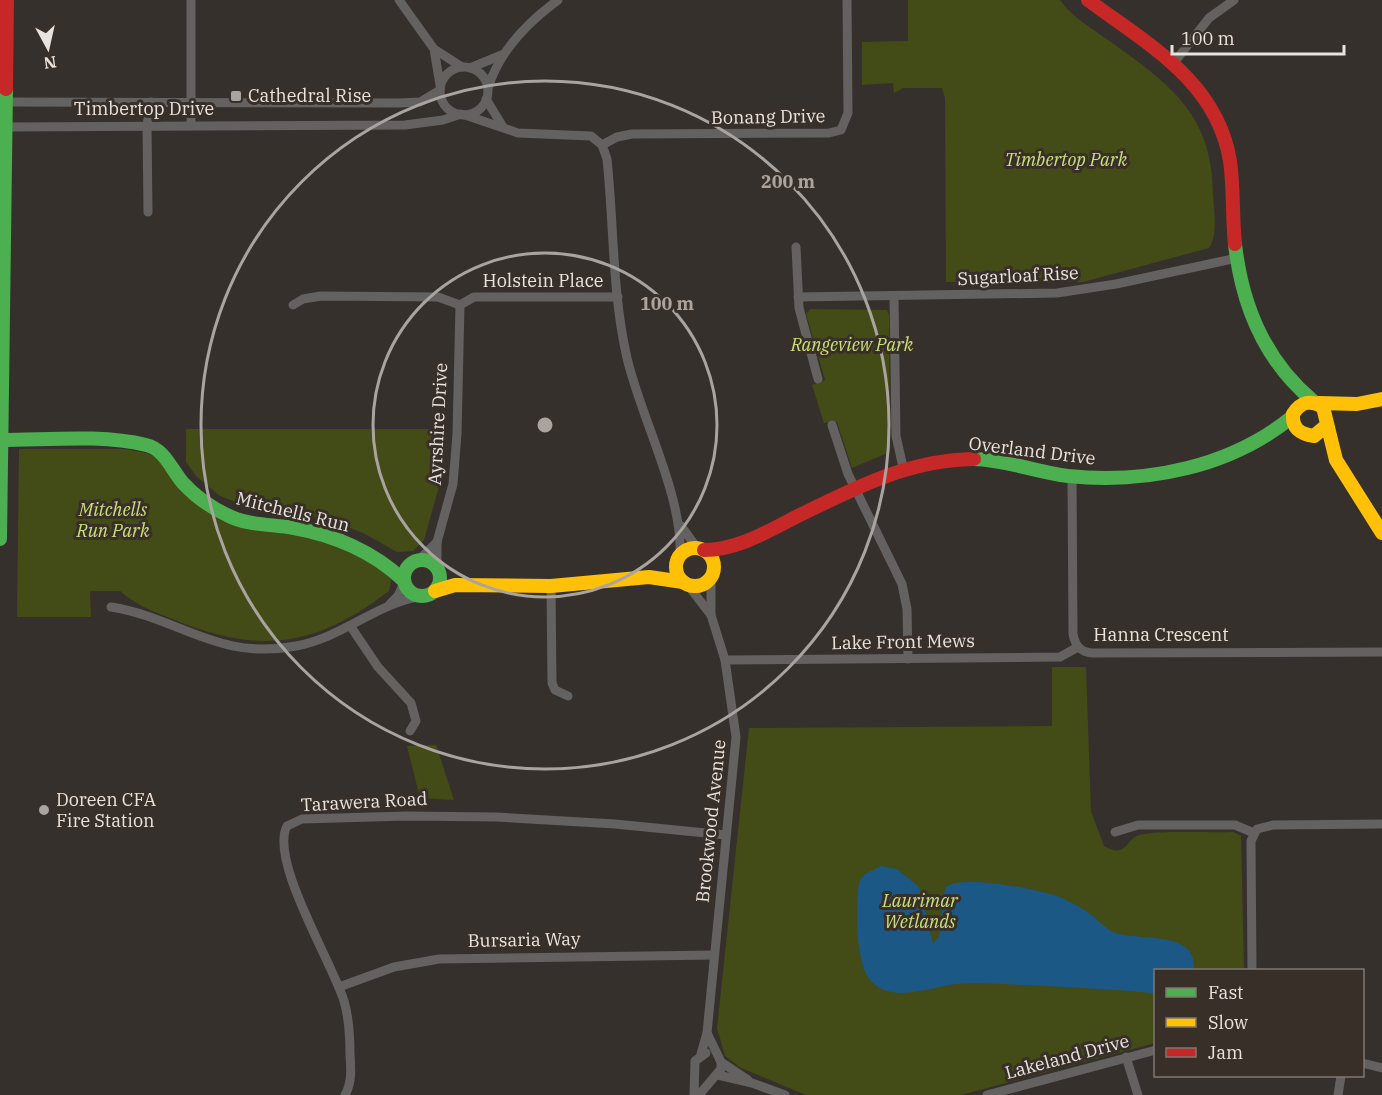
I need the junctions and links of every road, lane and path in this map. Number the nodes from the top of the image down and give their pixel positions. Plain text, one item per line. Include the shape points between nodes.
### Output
1 (7, 0) edge
2 (191, 0) edge
3 (399, 0) edge
4 (558, 0) edge
5 (847, 0) edge
6 (1088, 0) edge
7 (1234, 0) edge
8 (434, 49) junction
9 (504, 54) junction
10 (1173, 64) junction
11 (466, 68) junction
12 (440, 88) junction
13 (487, 95) junction
14 (6, 102) junction
15 (151, 102) junction
16 (191, 103) junction
17 (463, 115) junction
18 (147, 125) junction
19 (191, 125) junction
20 (6, 127) junction
21 (504, 129) junction
22 (602, 145) junction
23 (148, 212) dead end
24 (796, 247) dead end
25 (1237, 258) junction
26 (618, 297) junction
27 (798, 297) junction
28 (894, 297) junction
29 (293, 304) dead end
30 (460, 305) junction
31 (818, 380) dead end
32 (1288, 381) junction
33 (1382, 399) edge
34 (1316, 402) junction
35 (1357, 404) junction
36 (1292, 415) junction
37 (1327, 424) junction
38 (832, 425) dead end
39 (1304, 436) junction
40 (1, 440) edge
41 (1263, 440) junction
42 (1336, 460) junction
43 (903, 467) junction
44 (1072, 476) junction
45 (855, 488) junction
46 (680, 524) junction
47 (1382, 533) edge
48 (0, 540) edge
49 (437, 542) junction
50 (737, 546) junction
51 (701, 549) junction
52 (678, 558) junction
53 (417, 560) junction
54 (384, 562) junction
55 (438, 569) junction
56 (712, 574) junction
57 (649, 577) junction
58 (404, 582) junction
59 (685, 583) junction
60 (471, 584) junction
61 (550, 586) junction
62 (429, 594) junction
63 (388, 606) junction
64 (111, 608) dead end
65 (711, 615) junction
66 (351, 627) junction
67 (1078, 647) junction
68 (1382, 652) edge
69 (908, 659) junction
70 (725, 660) junction
71 (567, 696) dead end
72 (410, 731) dead end
73 (1382, 824) edge
74 (1115, 832) dead end
75 (1254, 834) junction
76 (726, 835) junction
77 (714, 955) junction
78 (1252, 969) edge
79 (339, 987) junction
80 (707, 1033) junction
81 (1154, 1050) edge
82 (701, 1054) junction
83 (1126, 1057) junction
84 (719, 1060) junction
85 (1364, 1064) edge
86 (1382, 1068) edge
87 (694, 1070) junction
88 (716, 1077) junction
89 (1341, 1077) edge
90 (752, 1083) junction
91 (345, 1095) edge
92 (694, 1095) edge
93 (699, 1095) edge
94 (785, 1095) edge
95 (987, 1095) edge
96 (1138, 1095) edge
97 (1338, 1095) edge

1 - 14 street
2 - 16 street
3 - 8 street
4 - 9 street
5 - 22 street, Bonang Drive via 848,113 841,130 632,134
6 - 10 street
7 - 10 street via 1209,18
8 - 11 street
8 - 12 street
9 - 11 street
9 - 13 street
10 - 25 street via 1202,93 1222,130 1233,175
11 - 12 street via 448,73
11 - 13 street via 482,76
12 - 16 street, Timbertop Drive via 427,99 411,103
12 - 17 street via 443,104
13 - 17 street via 478,110
13 - 21 street
14 - 15 street, Timbertop Drive
14 - 20 street
15 - 16 street, Timbertop Drive
15 - 18 street
16 - 19 street
17 - 19 street, Timbertop Drive via 405,125
17 - 21 street
18 - 19 street, Timbertop Drive
18 - 20 street, Timbertop Drive
18 - 23 street
20 - 40 street
21 - 22 street via 591,136
22 - 26 street via 609,176
24 - 27 street
25 - 28 street, Sugarloaf Rise via 1057,293
25 - 32 street via 1256,326
26 - 30 street, Holstein Place via 474,297
26 - 46 street via 632,378
27 - 28 street, Sugarloaf Rise
27 - 31 street
28 - 43 street via 896,436
29 - 30 street, Holstein Place via 312,297 332,296 438,297
30 - 49 street, Ayrshire Drive via 456,461
32 - 34 street
32 - 36 street
33 - 35 street
34 - 35 street
34 - 36 street via 1300,404
34 - 37 street via 1326,412
35 - 37 street
36 - 39 street via 1294,427
36 - 41 street, Overland Drive
37 - 39 street via 1319,434
37 - 42 street
38 - 45 street
39 - 41 street, Overland Drive
39 - 42 street
40 - 48 street
40 - 54 street, Mitchells Run via 115,440 149,445 162,454 183,483 227,516 326,537
41 - 44 street, Overland Drive via 1220,459 1153,474
42 - 47 street
43 - 44 street, Overland Drive via 973,459
43 - 45 street, Overland Drive
44 - 67 street, Hanna Crescent via 1072,634
45 - 50 street, Overland Drive
45 - 69 street via 902,584 908,609
46 - 51 street
46 - 52 street
49 - 53 street, Ayrshire Drive
49 - 55 street, Ayrshire Drive
50 - 51 street, Overland Drive
50 - 56 street, Overland Drive
51 - 52 street via 685,550
51 - 56 street via 712,560
52 - 57 street
52 - 59 street via 676,572
53 - 54 street, Mitchells Run
53 - 55 street via 432,563
53 - 58 street via 405,569
54 - 58 street, Mitchells Run
55 - 60 street
55 - 62 street via 440,581
56 - 59 street via 698,586
56 - 65 street, Brookwood Avenue
57 - 59 street
57 - 61 street
58 - 62 street via 411,593
58 - 63 street
59 - 65 street, Brookwood Avenue
60 - 61 street
60 - 62 street
61 - 71 street via 552,683 555,690
62 - 63 street
63 - 66 street
64 - 66 street via 219,644 245,648 296,646
65 - 70 street, Brookwood Avenue
66 - 72 street via 378,667 413,707 416,721
67 - 68 street, Hanna Crescent via 1092,653
67 - 69 street, Lake Front Mews via 1060,657
69 - 70 street, Lake Front Mews
70 - 76 street, Brookwood Avenue via 736,737
73 - 75 street via 1273,825 1263,826
74 - 75 street via 1138,825 1235,825
75 - 78 street
76 - 77 street, Brookwood Avenue
76 - 79 street, Tarawera Road via 496,817 407,816 293,822 284,832 287,864
77 - 79 street, Bursaria Way via 439,959 394,966
77 - 80 street, Brookwood Avenue
79 - 91 street, Tarawera Road via 350,1034 350,1078
80 - 82 street, Brookwood Avenue
80 - 84 street, Brookwood Avenue
81 - 83 street, Lakeland Drive
82 - 84 street via 711,1053
82 - 87 street
83 - 95 street, Lakeland Drive
83 - 96 street
84 - 88 street
84 - 90 street
85 - 86 street
87 - 88 street via 702,1079
87 - 92 street
88 - 90 street
88 - 93 street
89 - 97 street
90 - 94 street

